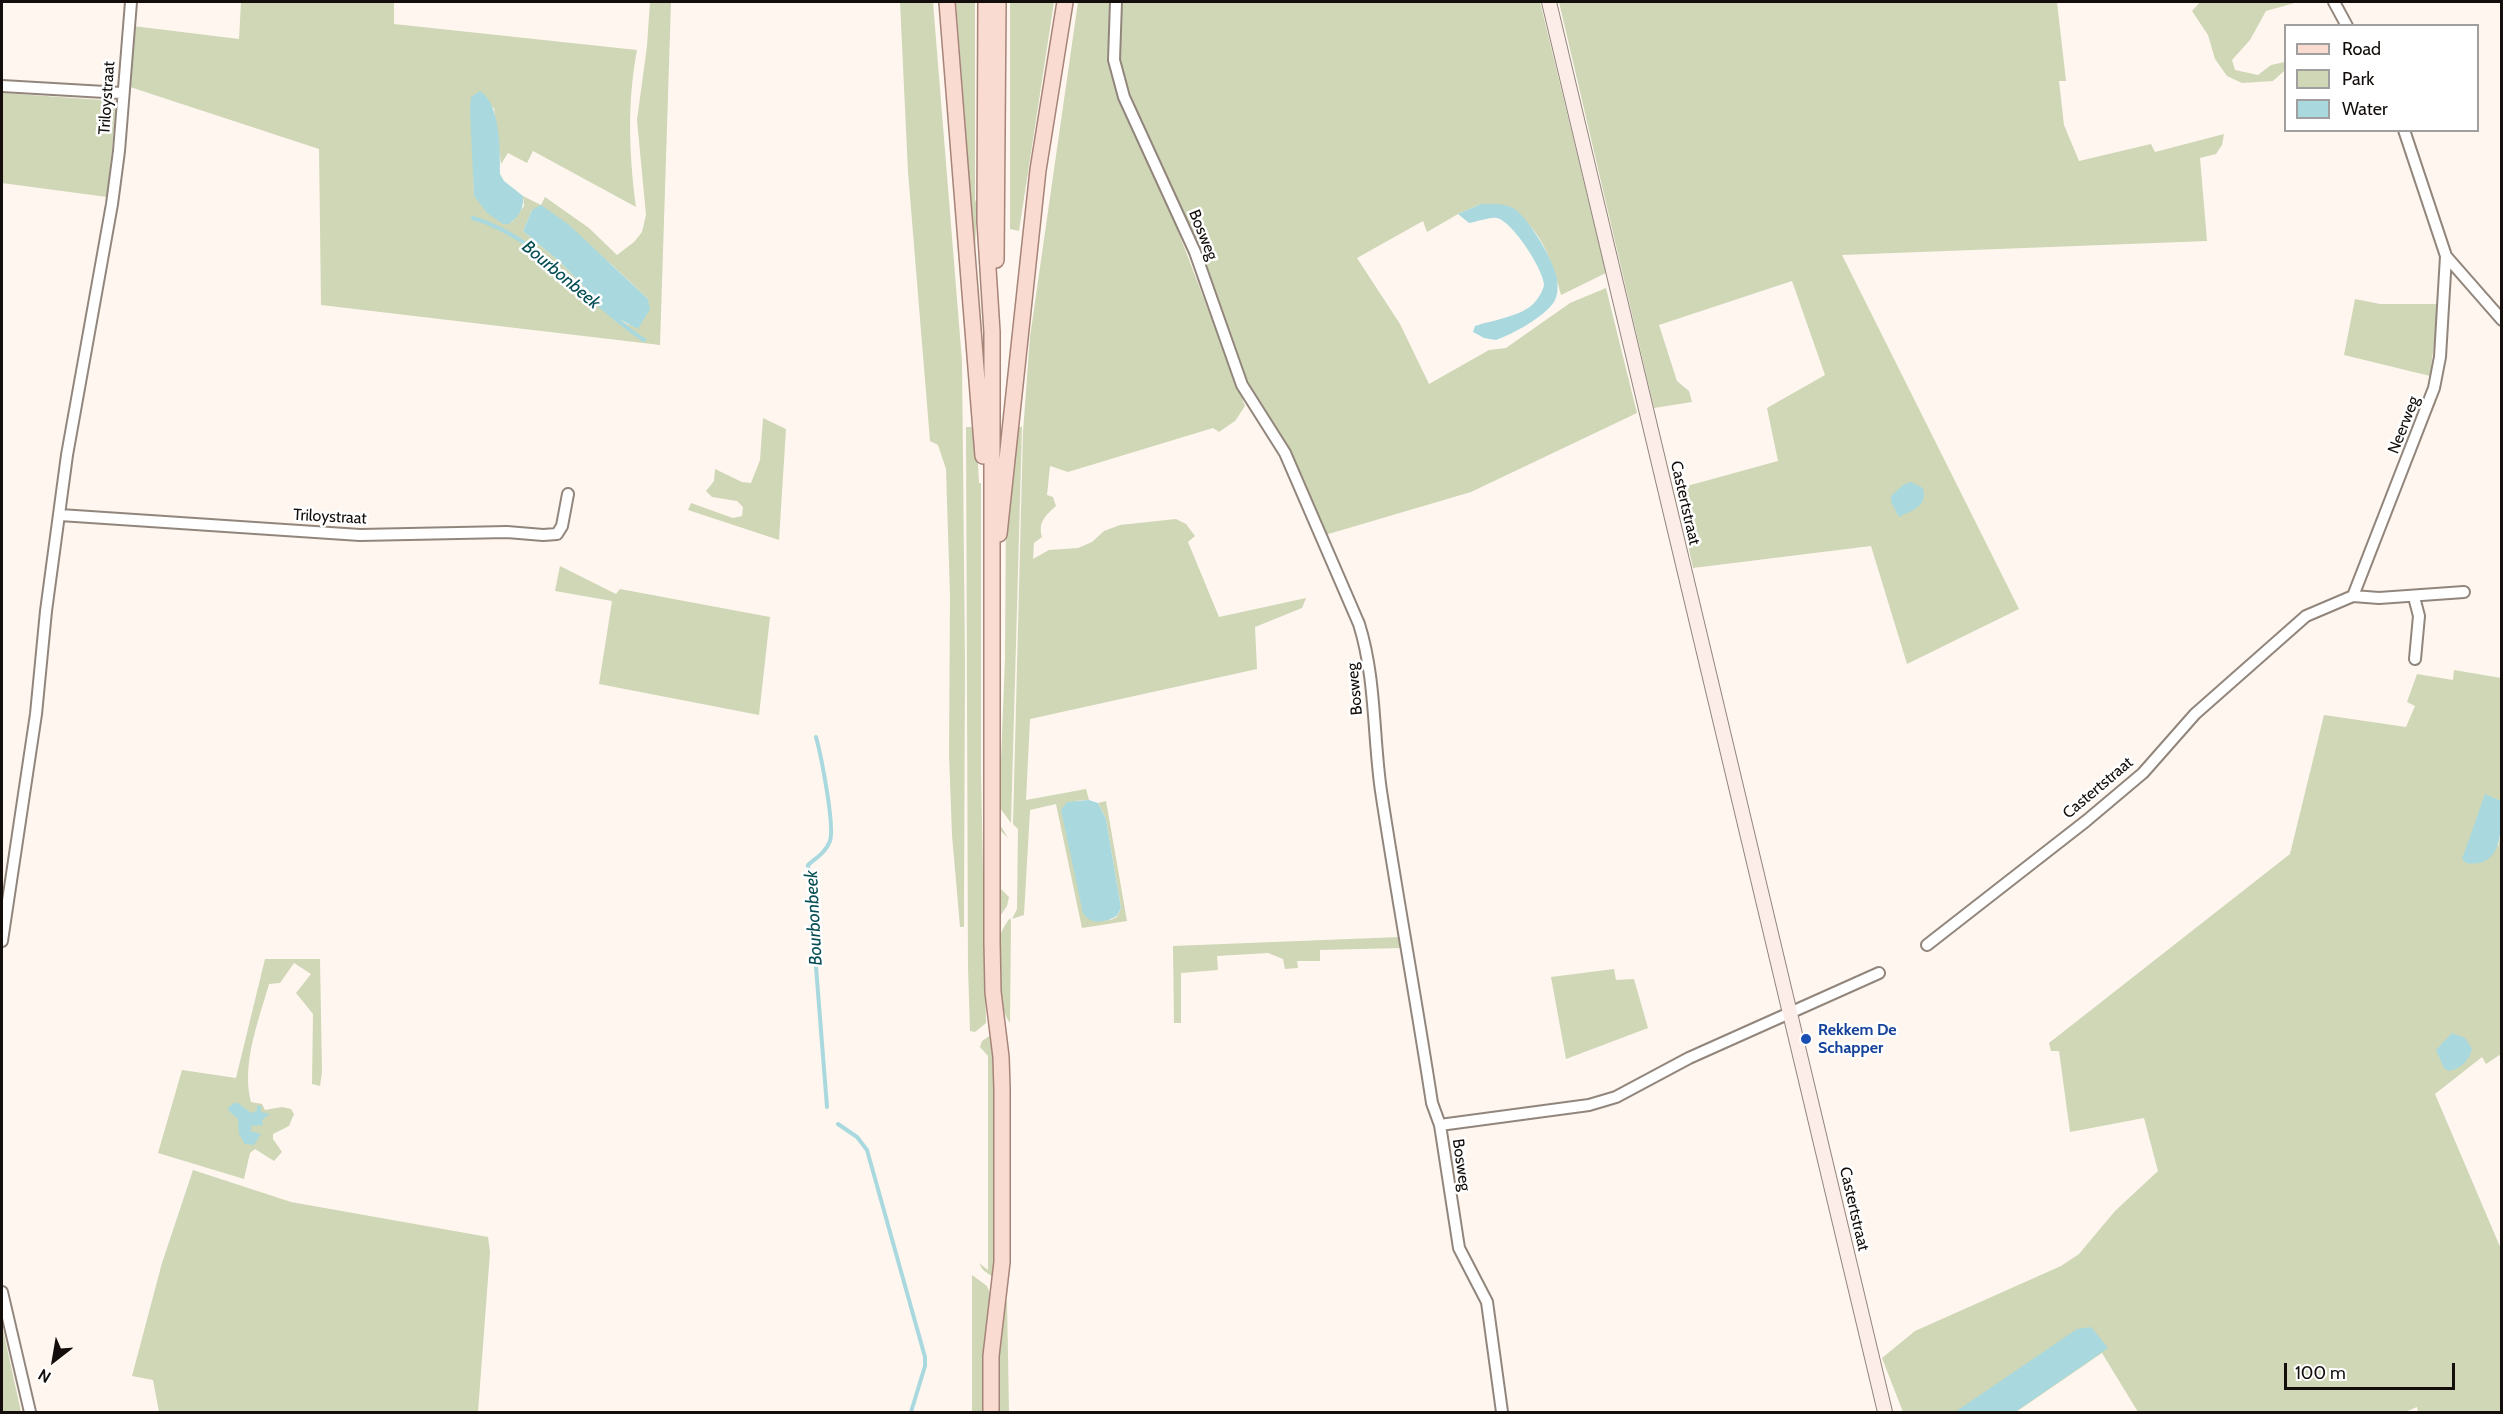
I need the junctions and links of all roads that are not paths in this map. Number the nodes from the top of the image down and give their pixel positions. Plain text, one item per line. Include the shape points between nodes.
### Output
1 (131, 2) edge
2 (947, 2) edge
3 (986, 2) edge
4 (998, 2) edge
5 (1065, 2) edge
6 (1116, 2) edge
7 (1550, 2) edge
8 (2334, 2) edge
9 (2346, 24) edge
10 (2, 87) edge
11 (122, 93) junction
12 (2405, 132) edge
13 (2446, 256) junction
14 (2502, 320) edge
15 (992, 332) junction
16 (568, 494) dead end
17 (60, 515) junction
18 (992, 563) junction
19 (2464, 592) dead end
20 (2353, 596) junction
21 (2414, 597) junction
22 (2415, 659) dead end
23 (2, 941) edge
24 (1927, 945) dead end
25 (1879, 973) dead end
26 (1790, 1012) junction
27 (1440, 1125) junction
28 (2, 1292) edge
29 (30, 1413) edge
30 (991, 1413) edge
31 (1502, 1413) edge
32 (1885, 1413) edge

1 - 11 street, Triloystraat
2 - 18 main road via 981,425 984,531
3 - 15 main road via 985,222
4 - 15 main road via 996,310
5 - 18 main road via 1038,170 1002,522
6 - 27 street, Bosweg via 1117,79 1195,252 1232,364 1257,412 1285,453 1359,624 1369,658 1382,801 1432,1104
7 - 26 main road, Castertstraat
8 - 9 street
10 - 11 street
11 - 17 street, Triloystraat via 112,204
12 - 13 street, Neerweg
13 - 14 street, Neerweg
13 - 20 street, Neerweg via 2440,357 2434,388
15 - 18 main road
16 - 17 street, Triloystraat via 562,526 557,534 543,535 360,535
17 - 23 street, Triloystraat via 36,714
18 - 30 main road via 992,935 1002,1089 1002,1262 991,1356
19 - 21 street
20 - 21 street
20 - 24 street, Castertstraat via 2306,616 2195,714 2143,773
21 - 22 street via 2419,615
25 - 26 street
26 - 27 street via 1689,1058 1616,1097 1589,1105
26 - 32 main road, Castertstraat
27 - 31 street, Bosweg via 1459,1248 1487,1302 1491,1319
28 - 29 street

